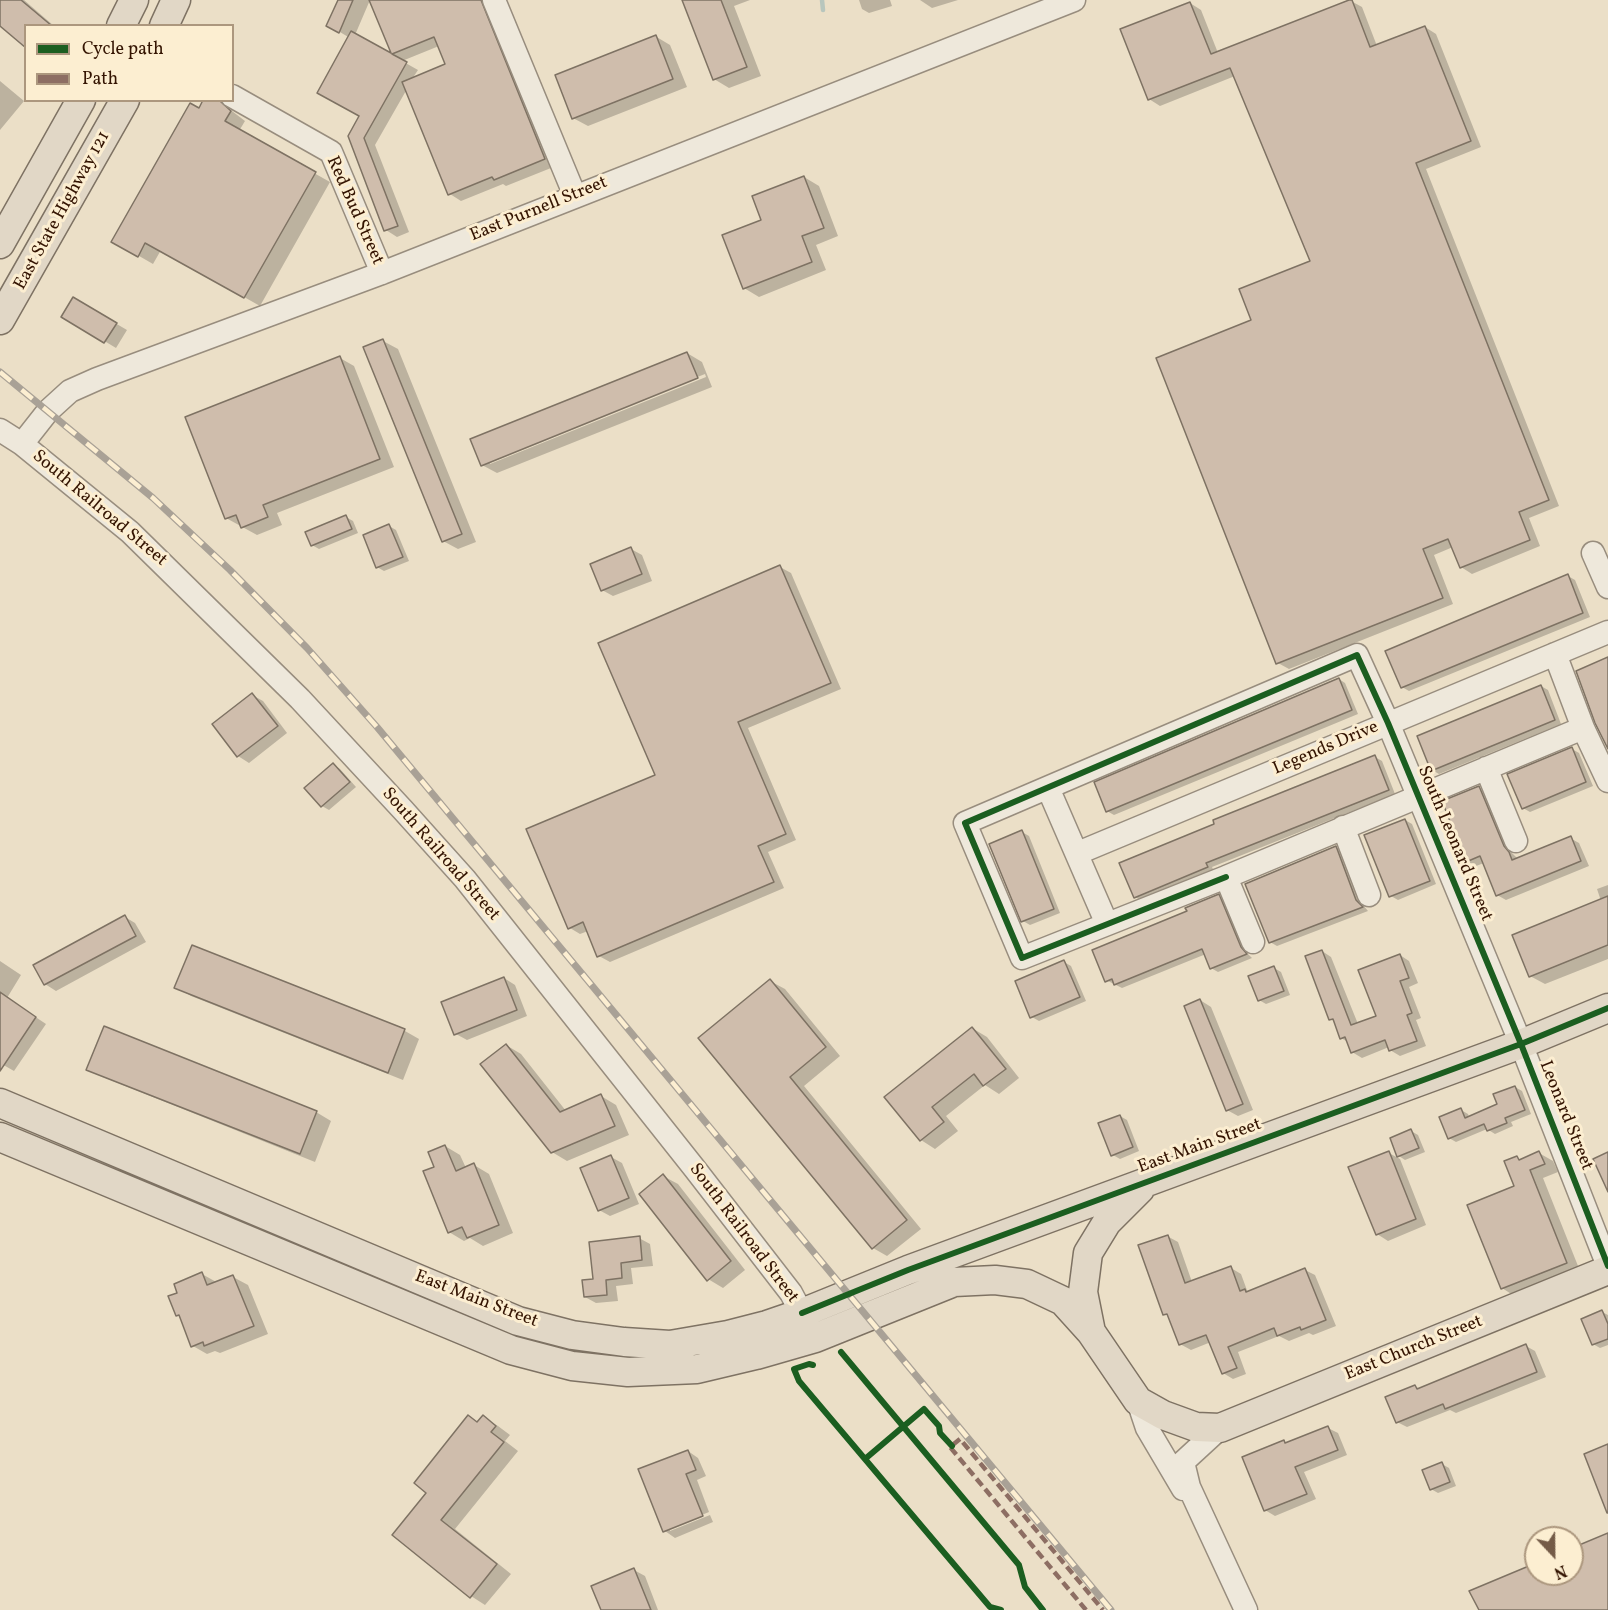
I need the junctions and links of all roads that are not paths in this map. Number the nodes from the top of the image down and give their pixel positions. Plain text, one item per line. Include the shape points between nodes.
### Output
1 (134, 0) edge
2 (176, 0) edge
3 (494, 0) edge
4 (1062, 2) edge
5 (122, 24) edge
6 (165, 24) edge
7 (234, 97) edge
8 (80, 102) edge
9 (124, 102) edge
10 (575, 196) junction
11 (0, 243) edge
12 (382, 273) junction
13 (0, 320) edge
14 (0, 430) edge
15 (22, 444) junction
16 (1593, 553) dead end
17 (1608, 587) edge
18 (1608, 632) edge
19 (1555, 654) junction
20 (1388, 723) junction
21 (1583, 728) junction
22 (1486, 768) junction
23 (1608, 781) edge
24 (1048, 788) junction
25 (1418, 796) junction
26 (1343, 827) junction
27 (1516, 841) dead end
28 (1078, 853) junction
29 (1226, 877) junction
30 (1370, 895) dead end
31 (1107, 924) junction
32 (1253, 942) dead end
33 (1608, 1008) edge
34 (1521, 1044) junction
35 (0, 1103) edge
36 (50, 1124) junction
37 (0, 1137) edge
38 (36, 1153) junction
39 (1145, 1183) junction
40 (367, 1257) junction
41 (1608, 1268) edge
42 (355, 1285) junction
43 (801, 1312) junction
44 (1091, 1332) junction
45 (815, 1338) junction
46 (1138, 1401) junction
47 (1221, 1428) junction
48 (1198, 1507) junction
49 (1246, 1610) edge

1 - 5 main road
2 - 6 main road
3 - 10 street
4 - 10 street, East Purnell Street
7 - 12 street, Red Bud Street via 331,152
8 - 11 main road, East State Highway 121
9 - 13 main road, East State Highway 121
10 - 12 street, East Purnell Street
12 - 15 street, East Purnell Street via 70,391
14 - 15 street, South Railroad Street
15 - 43 street, South Railroad Street via 130,532 173,573 300,699 465,879 656,1119 791,1293
16 - 17 street
18 - 19 street, Legends Drive
19 - 20 street, Legends Drive
19 - 21 street
20 - 24 street, South Leonard Street via 1357,655
20 - 25 street, South Leonard Street
20 - 28 street, Legends Drive
21 - 22 street
21 - 23 street
22 - 25 street
22 - 27 street
24 - 28 street
24 - 31 street via 965,823 1022,958
25 - 26 street
25 - 34 street, South Leonard Street
26 - 29 street
26 - 30 street
28 - 31 street
29 - 31 street
29 - 32 street
33 - 34 main road, East Main Street
34 - 39 main road, East Main Street
34 - 41 street, Leonard Street
35 - 36 main road, East Main Street
36 - 38 main road
36 - 40 main road, East Main Street
37 - 38 main road, East Main Street
38 - 42 main road, East Main Street
39 - 43 main road, East Main Street
39 - 44 main road via 1107,1222 1088,1253 1083,1292
40 - 42 main road
40 - 43 main road, East Main Street via 518,1321 572,1335 624,1342 669,1345 728,1335
41 - 47 main road, East Church Street
42 - 45 main road, East Main Street via 511,1350 572,1366 628,1372 697,1369
43 - 45 street, South Railroad Street
44 - 45 main road, East Main Street via 1063,1301 1027,1284 994,1280 954,1282
44 - 46 main road, East Main Street
46 - 47 main road via 1196,1427
46 - 48 street via 1147,1428
47 - 48 street via 1183,1462
48 - 49 street

